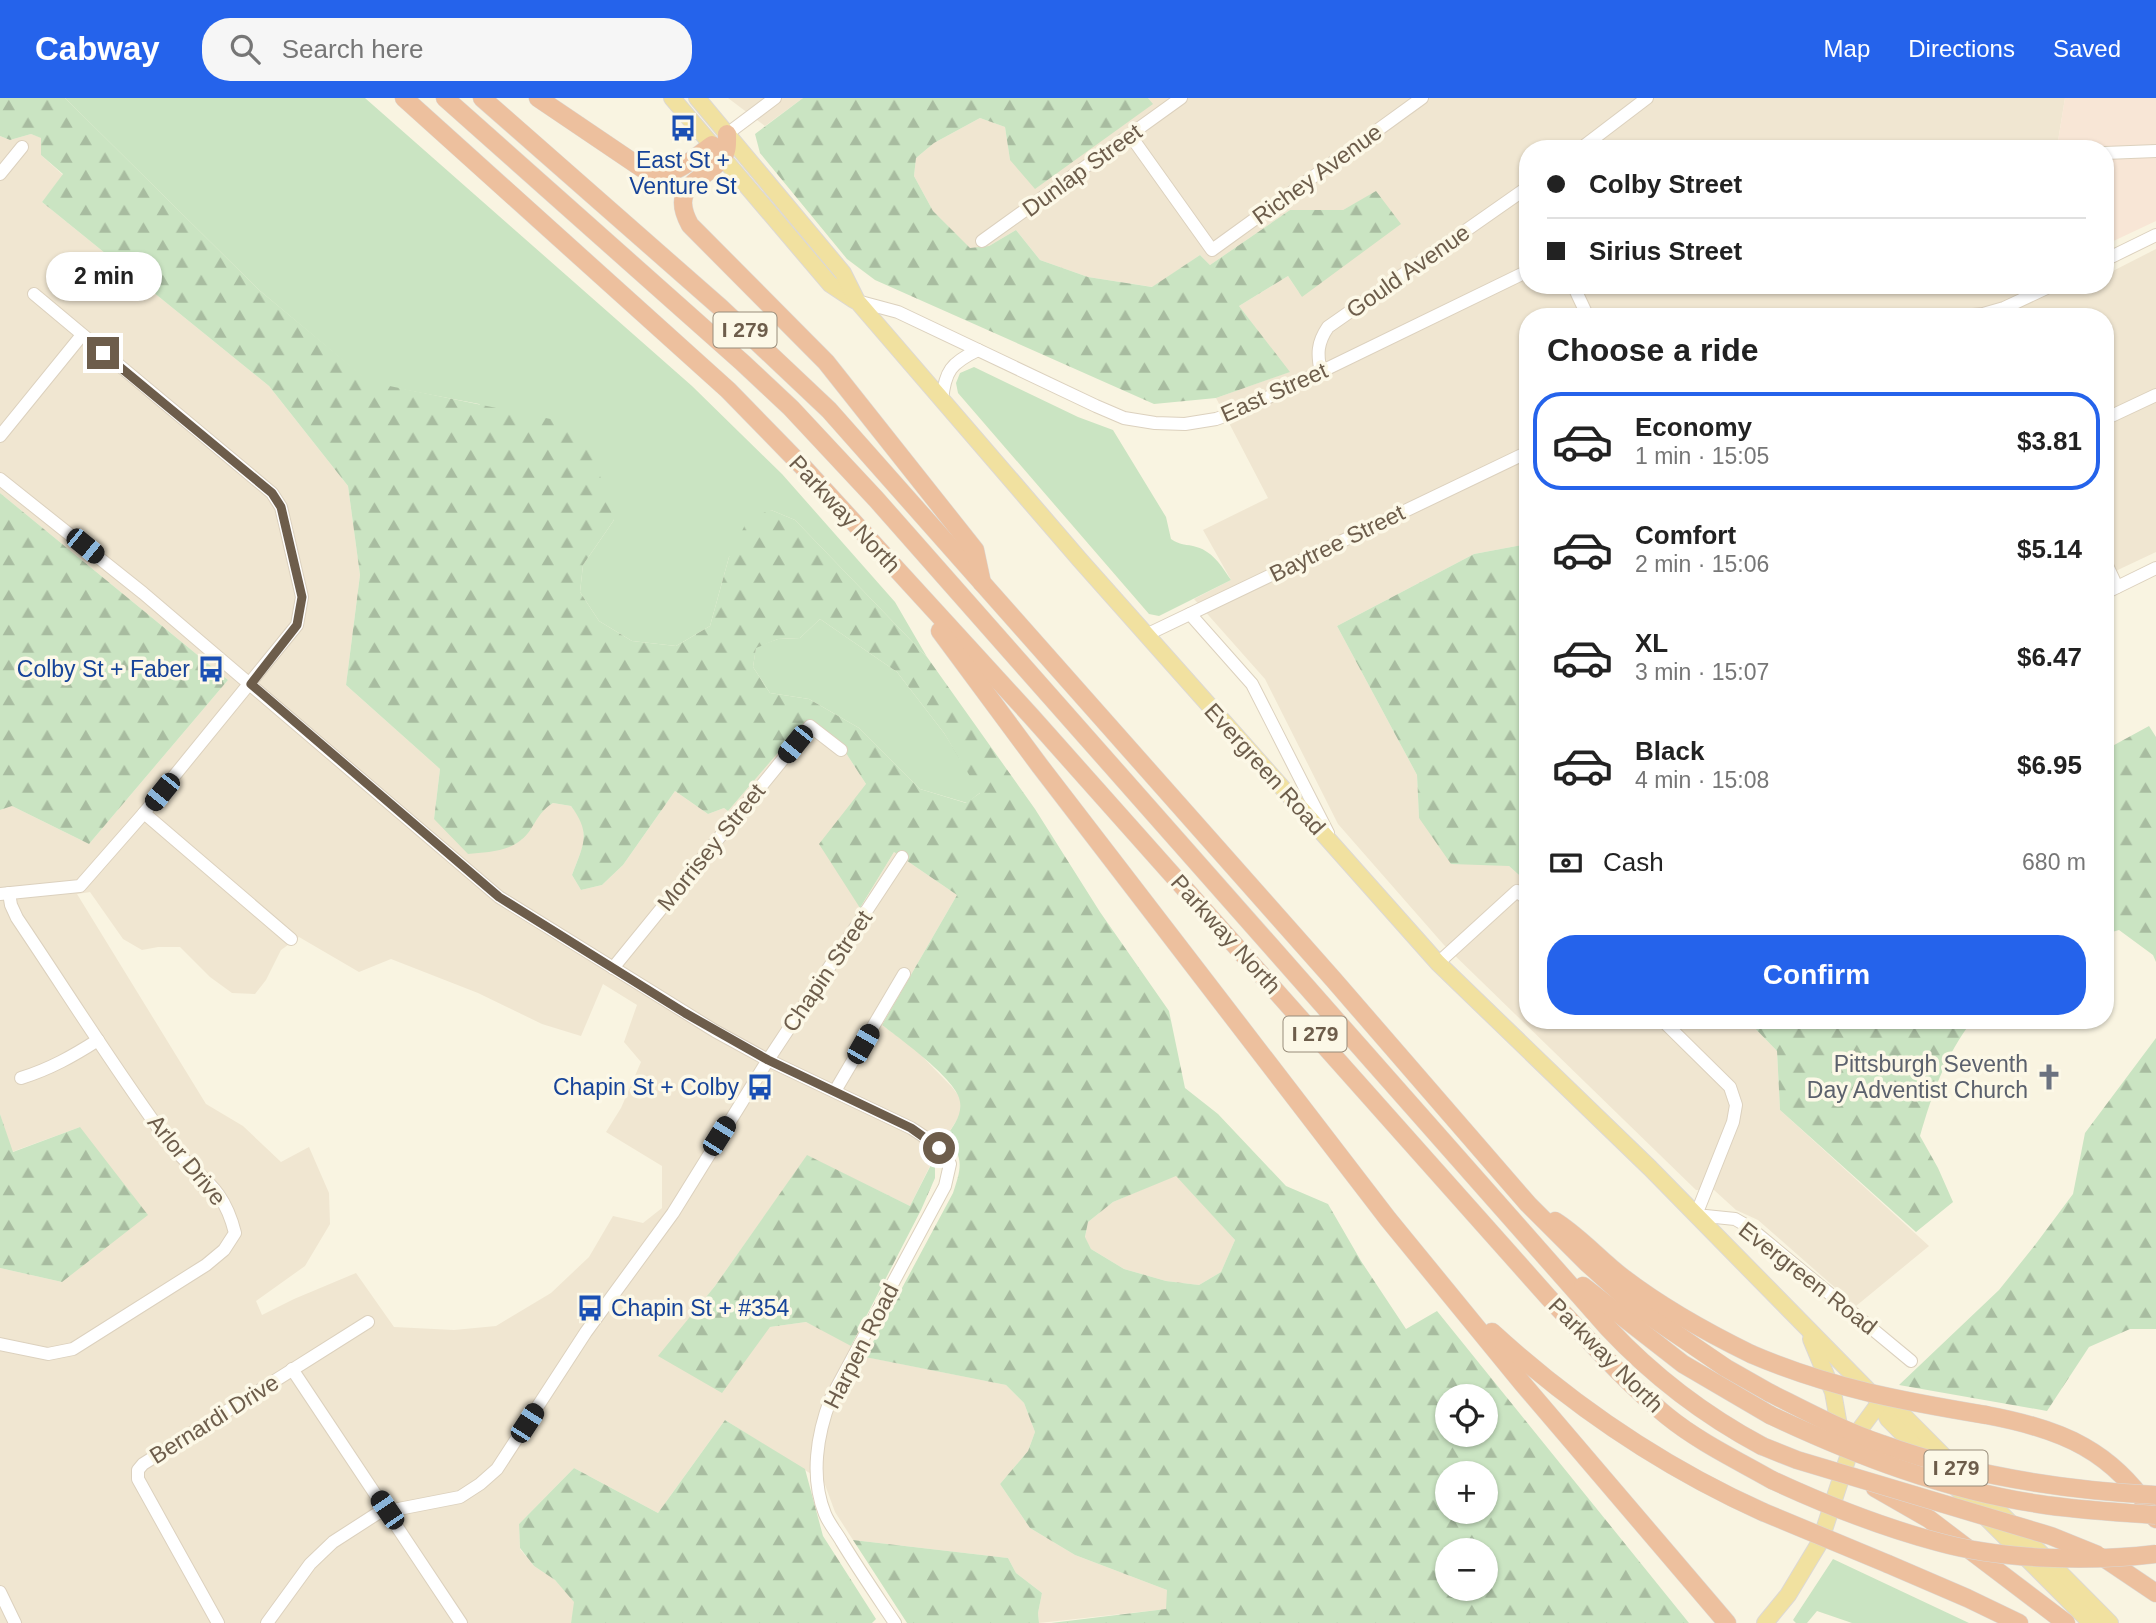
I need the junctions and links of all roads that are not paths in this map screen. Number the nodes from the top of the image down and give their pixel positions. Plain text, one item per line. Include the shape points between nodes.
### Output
1 (404, 98) edge
2 (445, 98) edge
3 (482, 98) edge
4 (538, 98) edge
5 (673, 98) edge
6 (696, 98) edge
7 (775, 98) edge
8 (1181, 98) edge
9 (1422, 98) edge
10 (1647, 98) edge
11 (727, 134) junction
12 (1130, 135) junction
13 (1592, 140) edge
14 (22, 146) dead end
15 (2156, 151) edge
16 (717, 152) junction
17 (2114, 153) edge
18 (0, 174) edge
19 (1519, 193) edge
20 (2156, 236) edge
21 (982, 241) dead end
22 (2114, 256) edge
23 (1519, 275) edge
24 (34, 294) dead end
25 (2034, 294) edge
26 (856, 301) junction
27 (2001, 308) edge
28 (82, 335) junction
29 (978, 350) junction
30 (1321, 373) junction
31 (2156, 395) edge
32 (942, 400) junction
33 (2114, 415) edge
34 (0, 436) edge
35 (1519, 456) edge
36 (0, 479) edge
37 (884, 556) junction
38 (2156, 568) edge
39 (983, 586) junction
40 (2114, 589) edge
41 (1190, 614) junction
42 (1146, 635) junction
43 (251, 684) junction
44 (841, 750) dead end
45 (145, 813) junction
46 (1336, 849) junction
47 (902, 858) dead end
48 (5, 893) edge
49 (1519, 893) edge
50 (291, 939) dead end
51 (1438, 963) junction
52 (613, 968) junction
53 (904, 974) dead end
54 (1671, 1029) edge
55 (99, 1040) junction
56 (768, 1060) junction
57 (21, 1078) dead end
58 (835, 1091) junction
59 (1489, 1192) junction
60 (1528, 1204) junction
61 (1696, 1215) junction
62 (1444, 1286) junction
63 (368, 1322) dead end
64 (1805, 1328) junction
65 (0, 1344) edge
66 (1911, 1361) dead end
67 (292, 1369) junction
68 (1880, 1402) junction
69 (1849, 1475) junction
70 (1837, 1491) junction
71 (2156, 1495) edge
72 (387, 1510) junction
73 (2156, 1517) edge
74 (2156, 1554) edge
75 (0, 1592) edge
76 (2156, 1593) edge
77 (15, 1623) edge
78 (218, 1623) edge
79 (267, 1623) edge
80 (461, 1623) edge
81 (895, 1623) edge
82 (1727, 1623) edge
83 (1765, 1623) edge
84 (2019, 1623) edge
85 (2066, 1623) edge
86 (2091, 1623) edge
87 (2110, 1623) edge

1 - 37 highway, Parkway North / I 279 via 728,390
2 - 59 highway via 743,363 835,453
3 - 39 highway, I 279 via 780,362 878,463
4 - 16 highway via 654,173 668,174
5 - 16 main road, East Street
6 - 11 main road
7 - 11 street
8 - 12 street, Dunlap Street
9 - 12 street, Richey Avenue via 1212,250
10 - 13 street
11 - 16 highway via 727,149
11 - 26 main road via 843,273
12 - 21 street, Dunlap Street
14 - 18 street
15 - 17 street
16 - 26 main road, East Street via 830,284
16 - 39 highway via 686,190 683,207 690,225 826,362 975,550
19 - 30 street, Gould Avenue via 1328,327 1318,349
20 - 22 street
23 - 30 street, East Street
24 - 28 street
25 - 27 street
26 - 29 street, East Street via 898,312
26 - 32 main road, Evergreen Road
28 - 34 street
28 - 43 street via 272,493 281,507 302,597 297,625
29 - 30 street, East Street via 1110,413 1155,423 1216,419
29 - 32 street via 948,371
31 - 33 street
32 - 42 main road, Evergreen Road
35 - 41 street, Baytree Street
36 - 43 street
37 - 62 highway via 1049,777
37 - 74 highway, Parkway North / I 279, bridge via 1549,1298 1667,1416 1713,1447 1821,1503 1940,1543 2015,1555
38 - 40 street
39 - 60 highway, I 279
41 - 42 street, Baytree Street
41 - 46 street via 1252,684
42 - 46 main road, Evergreen Road
43 - 45 street
43 - 52 street via 499,897
44 - 52 street, Morrisey Street via 810,726
45 - 48 street via 80,886
45 - 50 street
46 - 51 main road, Evergreen Road
47 - 56 street, Chapin Street
48 - 55 street, Arlor Drive
49 - 51 street
51 - 61 main road, Evergreen Road
52 - 56 street
53 - 58 street
54 - 61 street via 1735,1097 1733,1122
55 - 57 street via 69,1059
55 - 65 street, Arlor Drive via 171,1145 218,1194 235,1233 206,1265 73,1349 48,1354
56 - 58 street
56 - 72 street, Chapin Street via 673,1213 586,1332 497,1469 460,1497
58 - 81 street, Harpen Road via 911,1128 939,1148 950,1164 945,1186 831,1398 817,1465 825,1514
59 - 69 highway, bridge via 1608,1328 1705,1413 1762,1446
59 - 73 highway, bridge via 1541,1247 1616,1313 1683,1364 1770,1415 1927,1478 2037,1504
60 - 71 highway, I 279, bridge via 1635,1306 1715,1360 1827,1422 1951,1466 2064,1487
60 - 73 highway, bridge via 1577,1235 1646,1294 1751,1354 1840,1387 2036,1425 2104,1460
61 - 64 main road, Evergreen Road
61 - 66 street, Evergreen Road via 1735,1219 1749,1227
62 - 82 highway
62 - 84 highway, bridge via 1502,1342 1599,1419 1685,1474
63 - 67 street, Bernardi Drive
64 - 68 main road, Evergreen Road
64 - 70 main road, Evergreen Road via 1837,1408 1841,1450
67 - 72 street
67 - 78 street, Bernardi Drive via 138,1470 138,1479
68 - 70 main road, Evergreen Road via 1855,1436
68 - 86 main road via 1888,1419
68 - 87 main road via 1898,1410
69 - 76 highway, bridge via 2051,1536 2104,1558
69 - 85 highway, bridge via 1912,1508
70 - 83 main road, Evergreen Road via 1807,1566
72 - 79 street, Chapin Street via 333,1542 310,1564
72 - 80 street
75 - 77 street

